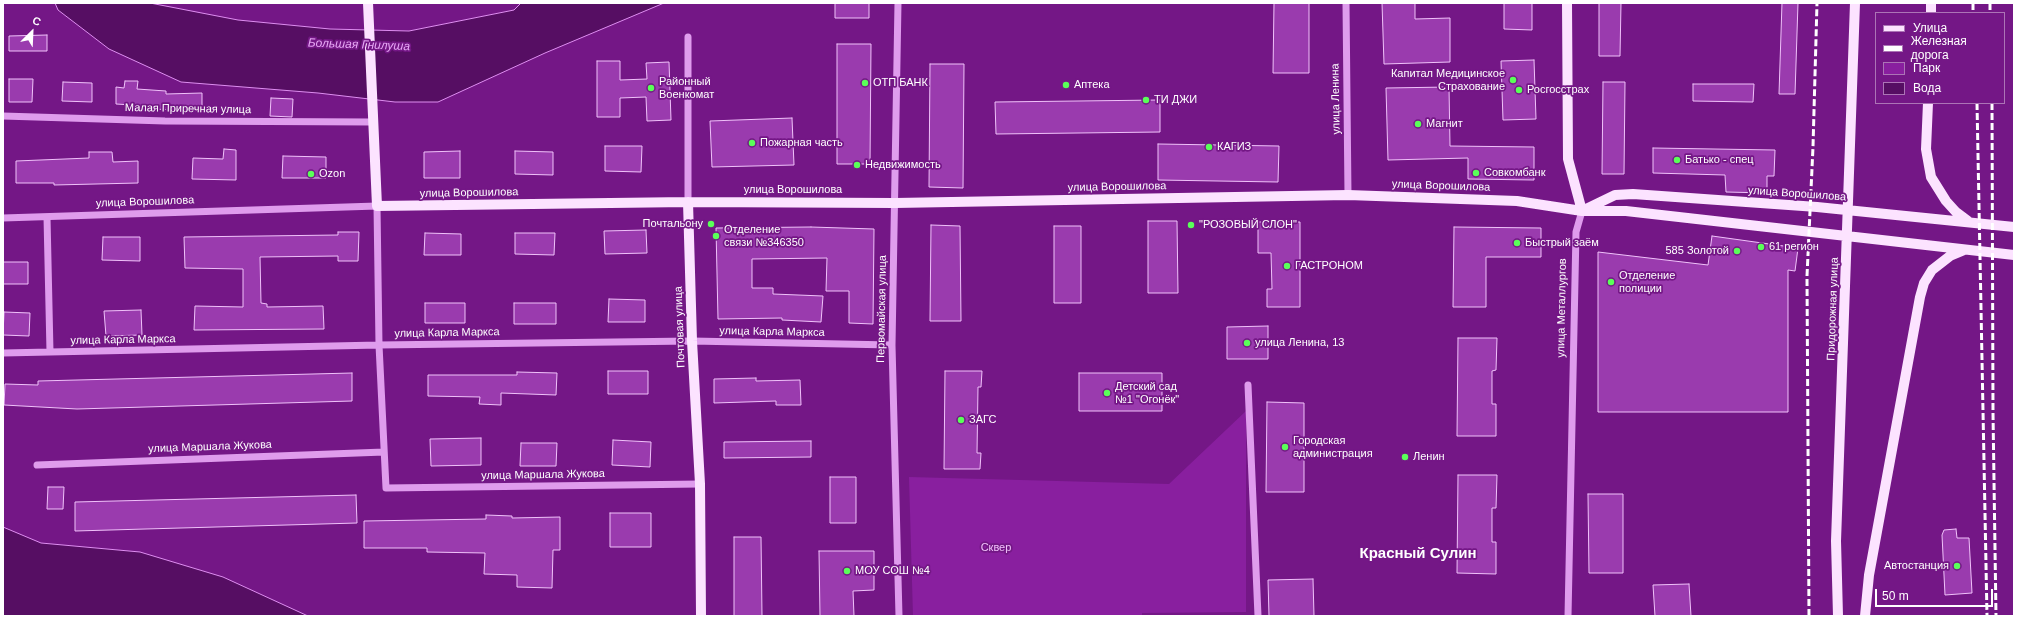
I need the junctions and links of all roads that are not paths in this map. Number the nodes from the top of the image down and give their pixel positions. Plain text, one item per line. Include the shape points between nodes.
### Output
1 (368, 3) edge
2 (898, 3) edge
3 (1346, 3) edge
4 (1567, 3) edge
5 (1855, 3) edge
6 (688, 37) dead end
7 (1928, 104) edge
8 (3, 116) edge
9 (372, 122) junction
10 (1348, 195) junction
11 (688, 202) junction
12 (895, 203) junction
13 (376, 206) junction
14 (1582, 211) junction
15 (47, 217) junction
16 (3, 218) edge
17 (1968, 222) junction
18 (2014, 227) edge
19 (1965, 250) junction
20 (2014, 255) edge
21 (692, 341) junction
22 (379, 344) junction
23 (892, 345) junction
24 (50, 352) junction
25 (3, 353) edge
26 (1248, 384) dead end
27 (384, 452) junction
28 (37, 464) dead end
29 (700, 484) junction
30 (701, 616) edge
31 (899, 616) edge
32 (1258, 616) edge
33 (1568, 616) edge
34 (1838, 616) edge
35 (1865, 616) edge

1 - 9 main road
2 - 12 street, Первомайская улица
3 - 10 street, улица Ленина
4 - 14 main road via 1568,158
5 - 34 main road, Придорожная улица via 1836,541
6 - 11 street, Почтовая улица
7 - 17 main road via 1926,149 1931,177 1946,201
8 - 9 street, Малая Приречная улица via 165,121
9 - 13 main road
10 - 12 main road, улица Ворошилова
10 - 14 main road, улица Ворошилова via 1517,201
11 - 12 main road, улица Ворошилова
11 - 13 main road, улица Ворошилова
11 - 21 main road, Почтовая улица
12 - 23 street, Первомайская улица
13 - 15 street, улица Ворошилова
13 - 22 street
14 - 17 main road, улица Ворошилова via 1615,195 1633,194 1818,207
14 - 19 main road, улица Ворошилова via 1626,211
14 - 33 street, улица Металлургов via 1576,232
15 - 16 street, улица Ворошилова
15 - 24 street
17 - 18 main road, улица Ворошилова
19 - 20 main road, улица Ворошилова
19 - 35 main road via 1950,256 1932,270 1924,283 1920,297 1869,575
21 - 22 street, улица Карла Маркса
21 - 23 street, улица Карла Маркса
21 - 29 main road, Почтовая улица
22 - 24 street, улица Карла Маркса
22 - 27 street
23 - 31 street, Первомайская улица
24 - 25 street, улица Карла Маркса
26 - 32 street
27 - 28 street, улица Маршала Жукова
27 - 29 street, улица Маршала Жукова via 386,488
29 - 30 main road, Почтовая улица

